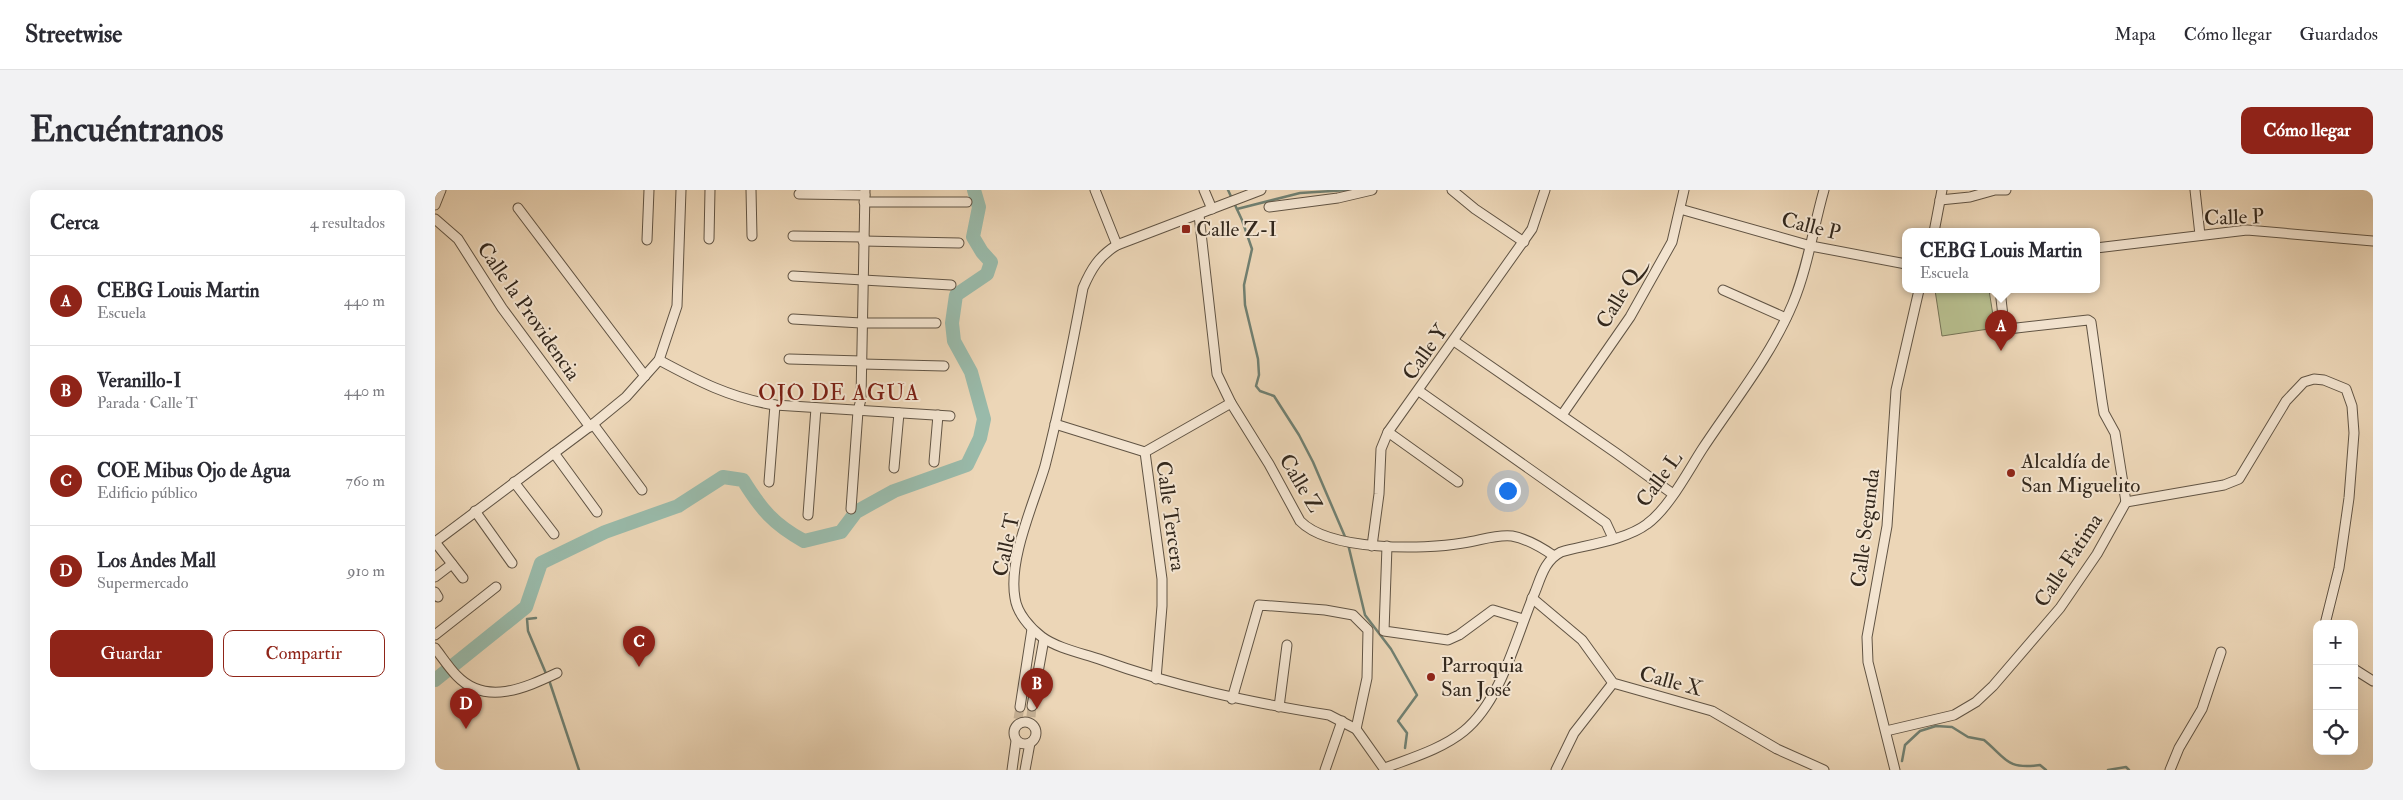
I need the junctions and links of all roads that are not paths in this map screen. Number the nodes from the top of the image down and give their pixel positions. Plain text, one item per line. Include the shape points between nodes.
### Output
1 (441, 190) edge
2 (649, 190) edge
3 (681, 190) edge
4 (710, 190) edge
5 (751, 190) edge
6 (1095, 190) edge
7 (1204, 190) edge
8 (1261, 190) edge
9 (1372, 190) edge
10 (1453, 190) edge
11 (1545, 190) edge
12 (1684, 190) edge
13 (1823, 190) edge
14 (1942, 190) edge
15 (2006, 190) edge
16 (2195, 190) edge
17 (799, 194) dead end
18 (865, 196) edge
19 (1940, 200) junction
20 (967, 202) dead end
21 (435, 205) edge
22 (1269, 207) dead end
23 (518, 208) dead end
24 (1681, 209) junction
25 (1212, 210) junction
26 (1199, 215) junction
27 (435, 218) edge
28 (1935, 228) edge
29 (2200, 235) junction
30 (752, 236) dead end
31 (793, 236) dead end
32 (709, 239) dead end
33 (863, 239) junction
34 (647, 240) dead end
35 (2373, 241) edge
36 (1523, 242) junction
37 (959, 243) dead end
38 (1117, 245) junction
39 (1811, 246) junction
40 (2100, 248) edge
41 (1902, 263) edge
42 (793, 276) dead end
43 (862, 281) junction
44 (951, 285) dead end
45 (1723, 290) dead end
46 (1918, 293) edge
47 (2000, 293) edge
48 (1786, 318) junction
49 (793, 319) dead end
50 (861, 323) junction
51 (936, 324) dead end
52 (1454, 341) junction
53 (789, 359) dead end
54 (659, 360) junction
55 (862, 362) junction
56 (944, 366) dead end
57 (645, 376) junction
58 (1419, 391) junction
59 (1231, 403) junction
60 (775, 405) junction
61 (816, 408) junction
62 (859, 411) junction
63 (899, 413) junction
64 (938, 415) junction
65 (1562, 415) junction
66 (950, 416) dead end
67 (1055, 424) junction
68 (591, 425) junction
69 (1388, 432) junction
70 (1145, 452) junction
71 (554, 453) junction
72 (935, 462) dead end
73 (894, 468) dead end
74 (515, 482) junction
75 (769, 482) dead end
76 (1458, 482) dead end
77 (642, 490) dead end
78 (1673, 494) junction
79 (2126, 502) junction
80 (851, 509) dead end
81 (475, 511) junction
82 (597, 512) dead end
83 (808, 514) dead end
84 (554, 534) dead end
85 (1613, 538) junction
86 (435, 542) edge
87 (1372, 546) junction
88 (1387, 546) junction
89 (1554, 556) junction
90 (512, 563) dead end
91 (452, 564) junction
92 (435, 577) edge
93 (463, 578) dead end
94 (496, 587) dead end
95 (1533, 598) junction
96 (1523, 619) junction
97 (2326, 620) edge
98 (1032, 629) junction
99 (435, 635) edge
100 (1044, 639) junction
101 (1287, 645) dead end
102 (435, 648) edge
103 (2221, 652) dead end
104 (1025, 666) junction
105 (1038, 669) junction
106 (2358, 672) edge
107 (556, 674) dead end
108 (1156, 679) junction
109 (2373, 681) edge
110 (1613, 684) junction
111 (1232, 699) junction
112 (1032, 706) tunnel mouth
113 (1020, 707) tunnel mouth
114 (1279, 707) junction
115 (1031, 717) tunnel mouth
116 (1342, 721) junction
117 (1034, 726) junction
118 (1356, 729) junction
119 (1886, 732) junction
120 (1016, 741) junction
121 (1030, 743) junction
122 (1385, 769) edge
123 (1011, 770) edge
124 (1025, 770) edge
125 (1325, 770) edge
126 (1556, 770) edge
127 (1823, 770) edge
128 (1895, 770) edge
129 (2170, 770) edge

1 - 21 street
2 - 34 street
3 - 54 street via 677,306
4 - 32 street
5 - 30 street
6 - 38 street
7 - 25 street
8 - 25 street, Calle T
9 - 22 street
10 - 36 street
11 - 36 street, Calle Y via 1533,229
12 - 24 street, Calle Q
13 - 39 street, Calle L
14 - 19 street
15 - 19 street via 1970,198
16 - 29 street
17 - 18 street
18 - 20 street
18 - 33 street
19 - 28 street
23 - 57 street
24 - 39 street, Calle P
24 - 65 street, Calle Q via 1672,242 1630,317
25 - 26 street, Calle T
26 - 38 street, Calle T
26 - 59 street, Calle Z via 1213,351 1217,374
27 - 68 street, Calle la Providencia via 458,239 501,308
29 - 35 street, Calle P via 2247,230
29 - 40 street, Calle P
31 - 33 street
33 - 37 street
33 - 43 street
36 - 52 street, Calle Y
38 - 67 street, Calle T via 1096,262 1083,288
39 - 41 street, Calle P
39 - 48 street, Calle L
42 - 43 street
43 - 44 street
43 - 50 street
45 - 48 street
46 - 119 street, Calle Segunda via 1896,390 1887,526 1867,638 1868,662
47 - 79 street via 2007,329 2091,322 2101,402 2115,433
48 - 78 street, Calle L via 1768,354
49 - 50 street
50 - 51 street
50 - 55 street
52 - 58 street, Calle Y
52 - 65 street
53 - 55 street
54 - 57 street
54 - 60 street via 724,393 751,402
55 - 56 street
55 - 62 street
57 - 68 street
58 - 69 street, Calle Y
58 - 85 street via 1606,523
59 - 70 street
59 - 87 street, Calle Z via 1300,521 1323,535
60 - 61 street
60 - 75 street
61 - 62 street
61 - 83 street
62 - 63 street
62 - 80 street
63 - 64 street
63 - 73 street
64 - 66 street
64 - 72 street
65 - 78 street
67 - 70 street, Calle Tercera
67 - 98 street, Calle T via 1015,572 1018,608
68 - 71 street
68 - 77 street, Calle la Providencia
69 - 76 street
69 - 87 street, Calle Y via 1381,449
70 - 108 street, Calle Tercera via 1162,580
71 - 74 street
71 - 82 street
74 - 81 street
74 - 84 street
78 - 85 street, Calle L via 1648,524
79 - 97 street, Calle Fatima via 2224,485 2239,479 2286,401 2304,382 2314,379 2339,385 2346,390 2352,406 2354,433 2339,568
79 - 119 street, Calle Fatima via 2097,554 2060,608 1993,686 1976,702 1954,715
81 - 86 street
81 - 90 street
85 - 89 street, Calle L
86 - 91 street
87 - 88 street, Calle Z
88 - 89 street, Calle Z via 1461,544 1513,536 1535,543
88 - 96 street via 1384,631 1447,640 1493,610
89 - 95 street via 1547,564
91 - 92 street
91 - 93 street
94 - 99 street
95 - 96 street
95 - 110 street, Calle X via 1582,640
96 - 122 street via 1496,689 1466,730
98 - 100 street, Calle T
98 - 104 street
100 - 105 street
100 - 108 street, Calle T
101 - 114 street
102 - 107 street via 465,683 479,690 512,691
103 - 129 street via 2202,709
104 - 105 street
104 - 113 street
105 - 112 street
106 - 109 street
108 - 111 street, Calle T
110 - 126 street via 1574,734
110 - 127 street, Calle X via 1711,710 1777,749
111 - 114 street, Calle T
111 - 118 street via 1259,605 1353,615 1368,630 1367,678
114 - 116 street, Calle T via 1329,715
115 - 117 street
116 - 118 street, Calle T
116 - 125 street
117 - 120 street via 1018,722 1013,730
117 - 121 street via 1036,736
118 - 122 street, Calle T
119 - 128 street, Calle Segunda
120 - 121 street
120 - 123 street
121 - 124 street

